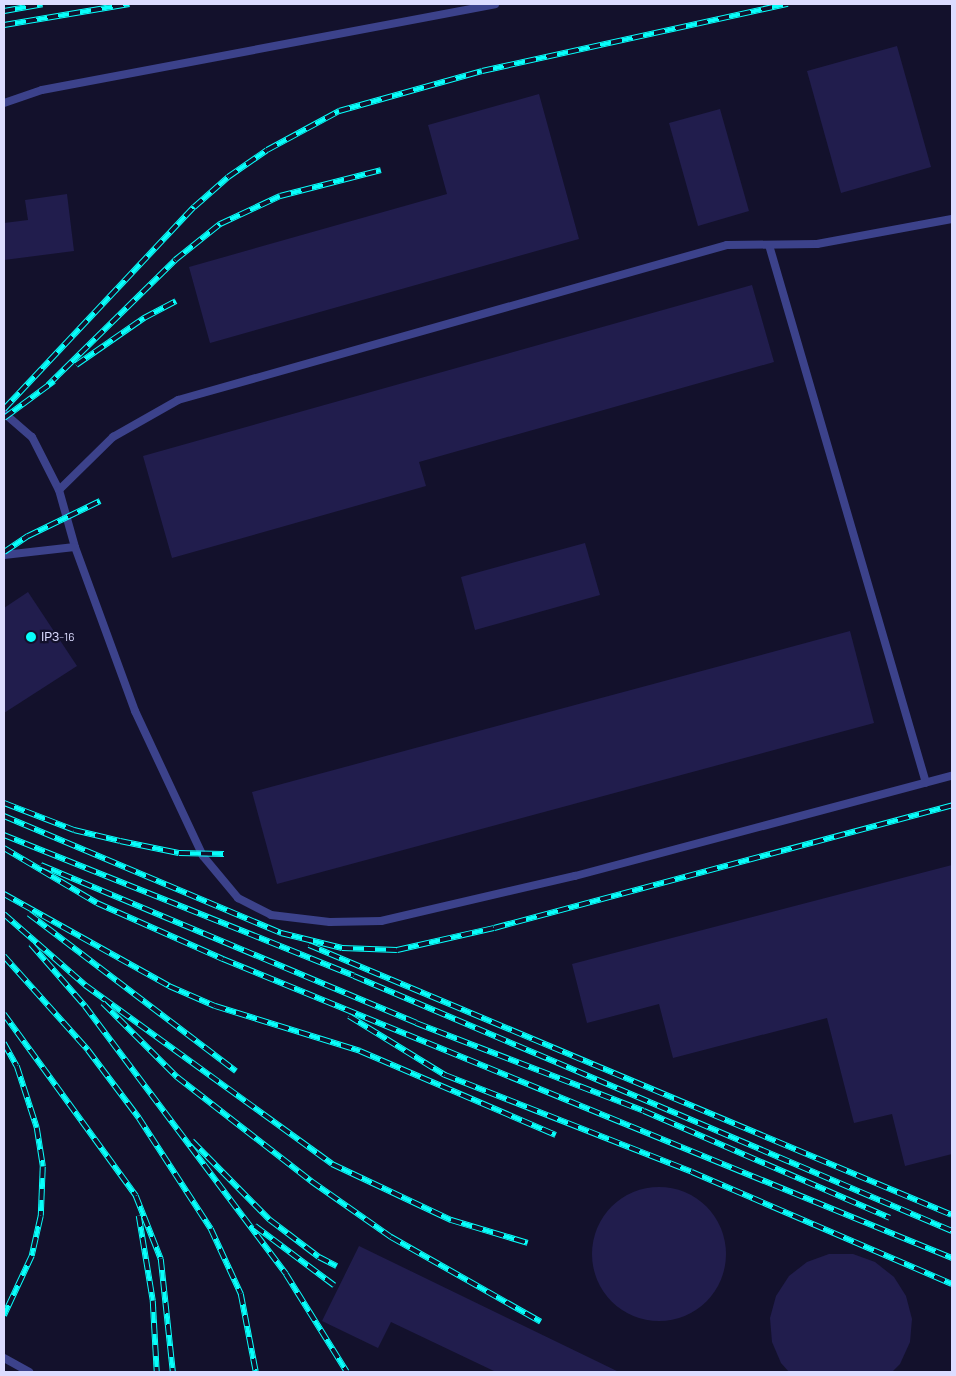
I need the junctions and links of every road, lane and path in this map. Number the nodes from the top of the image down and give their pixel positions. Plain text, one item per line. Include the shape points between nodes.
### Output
1 (495, 4) edge
2 (4, 103) edge
3 (952, 219) edge
4 (769, 245) junction
5 (4, 413) edge
6 (59, 490) junction
7 (75, 546) junction
8 (4, 555) edge
9 (952, 776) edge
10 (926, 783) junction
11 (4, 1358) edge
12 (29, 1372) edge

1 - 2 lane via 42,90
3 - 4 lane via 817,244
4 - 6 lane via 727,245 178,400 113,437
4 - 10 lane
5 - 6 lane via 32,437
6 - 7 lane
7 - 8 lane
7 - 10 lane via 135,711 203,856 238,898 271,914 330,922 381,922 575,876
9 - 10 lane
11 - 12 lane

